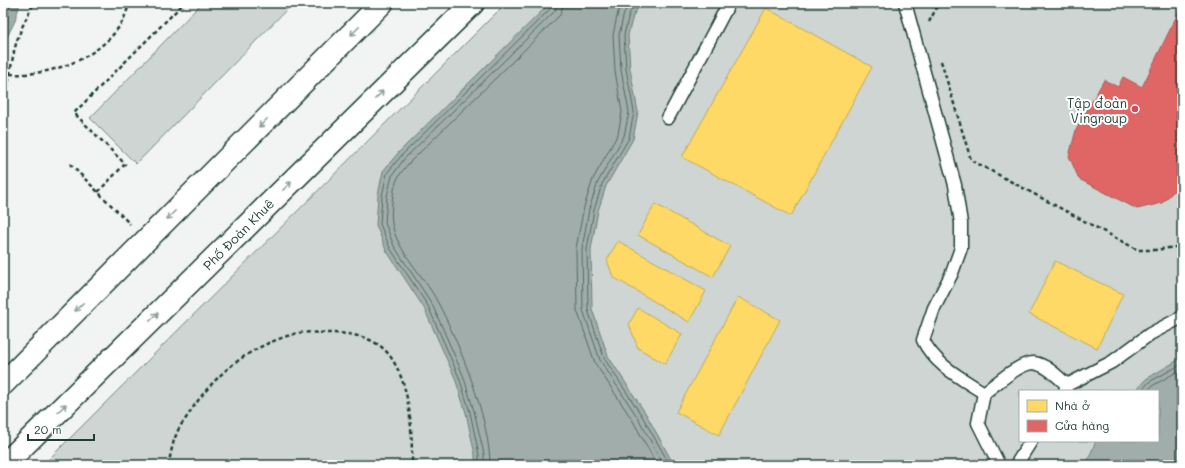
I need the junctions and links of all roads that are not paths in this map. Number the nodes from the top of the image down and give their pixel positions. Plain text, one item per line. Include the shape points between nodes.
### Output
1 (382, 3) edge
2 (473, 3) edge
3 (729, 3) edge
4 (905, 3) edge
5 (668, 118) dead end
6 (1182, 317) edge
7 (3, 384) edge
8 (1066, 388) edge
9 (984, 393) junction
10 (1030, 442) edge
11 (4, 465) edge
12 (999, 465) edge
13 (1016, 465) edge

1 -> 7 main road
11 -> 2 main road, Phố Đoàn Khuê
3 - 5 lane
4 - 9 lane via 955,185 962,223 961,248 952,273 934,308 923,340 930,353
6 - 8 lane via 1150,334 1112,362
8 - 9 lane via 1048,369 1033,363 1018,368
9 - 12 lane via 978,423
10 - 13 lane

